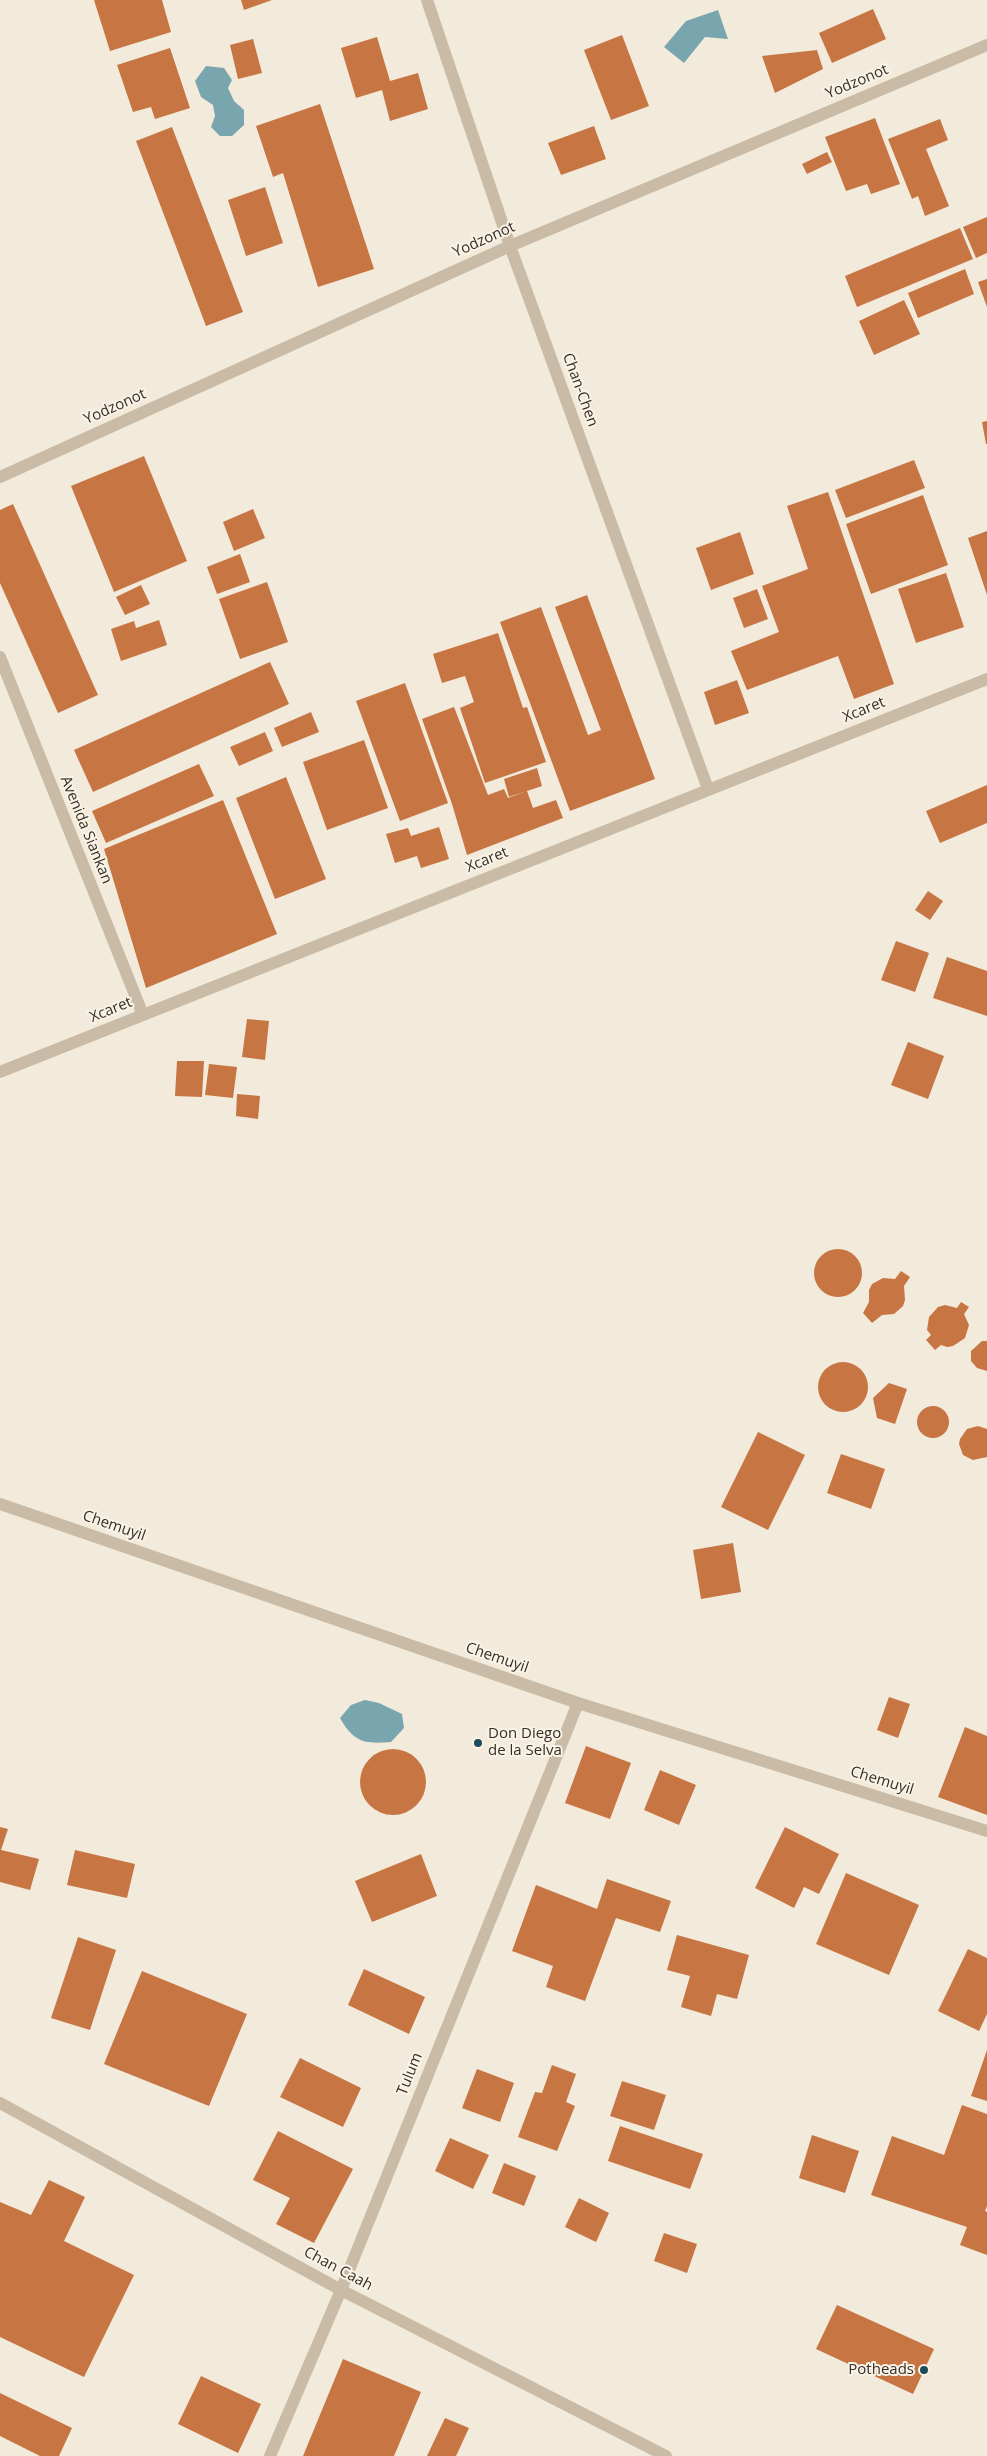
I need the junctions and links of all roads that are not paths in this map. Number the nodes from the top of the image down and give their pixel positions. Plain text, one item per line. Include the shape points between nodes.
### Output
1 (427, 0) edge
2 (987, 45) edge
3 (510, 246) junction
4 (0, 477) edge
5 (0, 656) edge
6 (987, 679) edge
7 (708, 789) junction
8 (143, 1015) junction
9 (0, 1072) edge
10 (0, 1504) edge
11 (578, 1703) junction
12 (987, 1831) edge
13 (0, 2103) edge
14 (341, 2290) junction
15 (270, 2456) edge
16 (666, 2456) edge

1 - 3 street, Chan-Chen
2 - 3 street, Yodzonot
3 - 4 street, Yodzonot
3 - 7 street, Chan-Chen
5 - 8 street, Avenida Siankan
6 - 7 street, Xcaret
7 - 8 street, Xcaret
8 - 9 street, Xcaret
10 - 11 street, Chemuyil
11 - 12 street, Chemuyil
11 - 14 street, Tulum
13 - 14 street, Chan Caah
14 - 15 street, Tulum
14 - 16 street, Chan Caah

